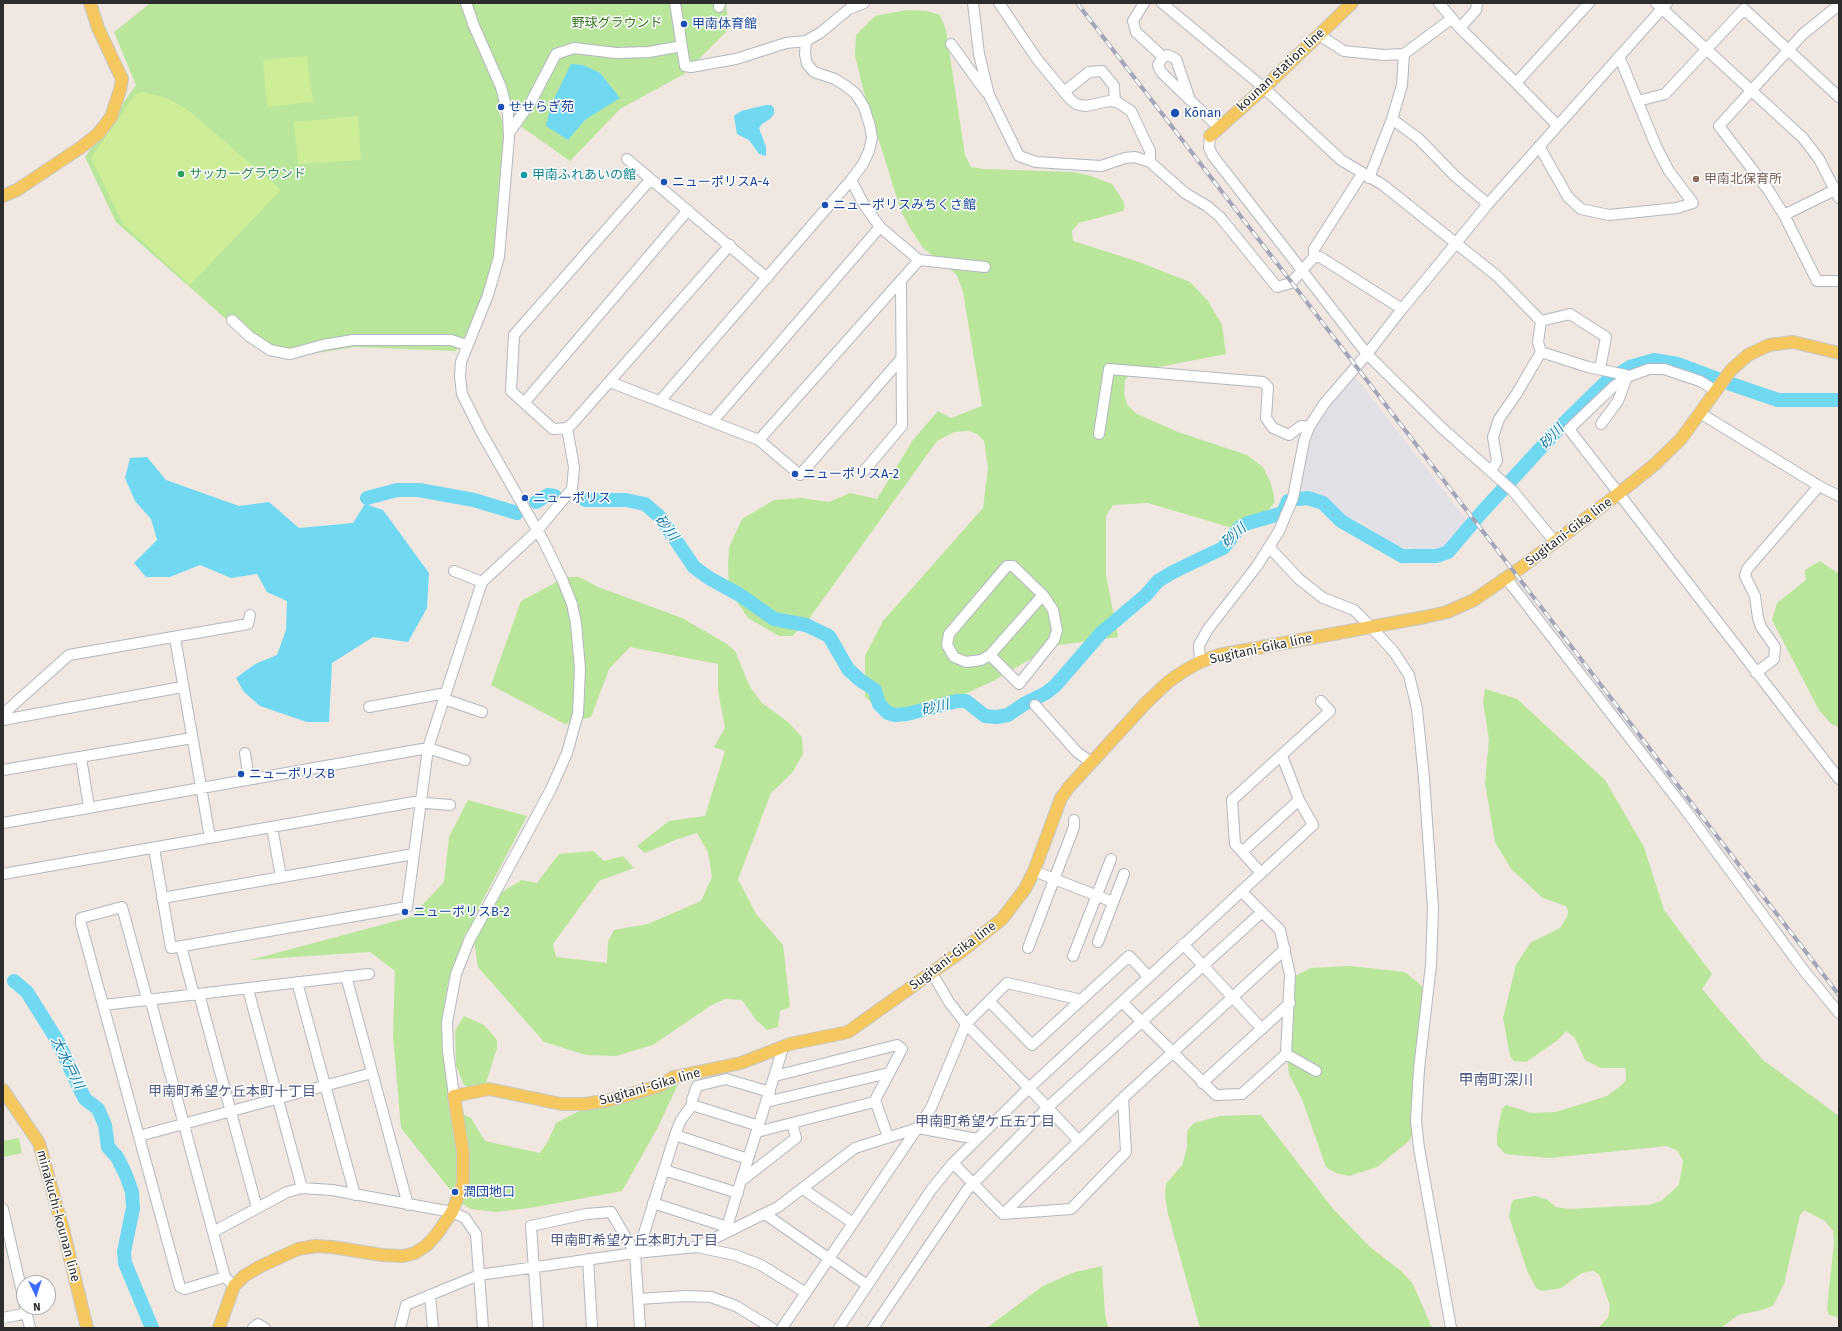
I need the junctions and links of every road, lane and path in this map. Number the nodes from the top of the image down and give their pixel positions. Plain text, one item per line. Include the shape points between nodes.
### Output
1 (90, 3) edge
2 (466, 3) edge
3 (675, 3) edge
4 (864, 3) edge
5 (973, 3) edge
6 (999, 3) edge
7 (1144, 3) edge
8 (1162, 3) edge
9 (1352, 3) edge
10 (1439, 3) edge
11 (1477, 3) edge
12 (1589, 3) edge
13 (1662, 5) edge
14 (1839, 5) edge
15 (1451, 19) junction
16 (1460, 28) junction
17 (1319, 35) junction
18 (806, 41) junction
19 (951, 44) dead end
20 (682, 46) junction
21 (1706, 51) junction
22 (1789, 51) junction
23 (1404, 54) junction
24 (1620, 56) junction
25 (1163, 57) junction
26 (1183, 76) junction
27 (1172, 83) junction
28 (1516, 83) junction
29 (1264, 88) junction
30 (1751, 91) junction
31 (1064, 92) junction
32 (989, 95) junction
33 (1839, 97) edge
34 (1189, 98) junction
35 (1638, 101) junction
36 (1115, 102) junction
37 (1392, 119) junction
38 (1557, 125) junction
39 (1220, 128) junction
40 (509, 132) junction
41 (1210, 136) joint
42 (1539, 146) junction
43 (627, 159) dead end
44 (1150, 162) junction
45 (1365, 176) junction
46 (650, 180) junction
47 (851, 180) junction
48 (1838, 192) edge
49 (3, 196) edge
50 (1488, 204) junction
51 (688, 210) junction
52 (1784, 215) junction
53 (880, 227) junction
54 (1456, 244) junction
55 (730, 245) junction
56 (1314, 257) junction
57 (919, 260) junction
58 (985, 267) dead end
59 (1302, 271) junction
60 (767, 278) junction
61 (1839, 281) edge
62 (901, 282) junction
63 (1402, 309) junction
64 (232, 320) dead end
65 (1541, 321) junction
66 (466, 346) junction
67 (1541, 352) junction
68 (1839, 353) edge
69 (1367, 354) junction
70 (901, 359) junction
71 (1600, 369) junction
72 (1627, 376) junction
73 (610, 382) junction
74 (1720, 385) junction
75 (660, 401) junction
76 (524, 403) junction
77 (1700, 413) junction
78 (712, 422) junction
79 (1601, 424) dead end
80 (567, 428) junction
81 (1309, 428) junction
82 (1099, 434) dead end
83 (759, 440) junction
84 (864, 471) dead end
85 (1491, 471) junction
86 (1819, 486) junction
87 (1618, 494) junction
88 (1839, 496) edge
89 (537, 531) junction
90 (1555, 542) junction
91 (1269, 547) junction
92 (454, 571) dead end
93 (1506, 578) junction
94 (482, 582) junction
95 (1043, 595) junction
96 (250, 615) dead end
97 (1371, 627) junction
98 (175, 638) junction
99 (990, 655) junction
100 (1200, 662) junction
101 (1756, 673) junction
102 (182, 687) junction
103 (445, 696) junction
104 (1322, 701) dead end
105 (1035, 705) dead end
106 (369, 707) dead end
107 (482, 712) dead end
108 (3, 714) edge
109 (3, 720) edge
110 (192, 738) junction
111 (428, 748) junction
112 (245, 753) dead end
113 (1282, 756) junction
114 (81, 758) junction
115 (465, 760) dead end
116 (1091, 762) junction
117 (3, 770) edge
118 (249, 779) junction
119 (1839, 779) edge
120 (201, 788) junction
121 (1299, 800) junction
122 (421, 801) junction
123 (450, 805) dead end
124 (89, 807) junction
125 (1074, 820) dead end
126 (3, 823) edge
127 (272, 827) junction
128 (210, 838) junction
129 (154, 848) junction
130 (1242, 852) junction
131 (414, 854) junction
132 (1111, 859) dead end
133 (1034, 871) junction
134 (1260, 873) junction
135 (3, 874) edge
136 (1124, 874) dead end
137 (281, 877) junction
138 (1054, 879) junction
139 (1241, 891) junction
140 (1097, 896) junction
141 (162, 898) junction
142 (1113, 902) junction
143 (1262, 912) junction
144 (1098, 942) dead end
145 (1183, 944) junction
146 (181, 946) junction
147 (1028, 948) dead end
148 (1285, 949) junction
149 (1073, 956) dead end
150 (1204, 966) junction
151 (932, 973) junction
152 (369, 974) dead end
153 (346, 976) junction
154 (1149, 977) junction
155 (297, 982) junction
156 (248, 989) junction
157 (196, 994) junction
158 (1233, 997) junction
159 (149, 1000) junction
160 (1082, 1000) junction
161 (989, 1001) junction
162 (1122, 1002) junction
163 (1290, 1003) junction
164 (104, 1005) junction
165 (1839, 1013) edge
166 (1142, 1022) junction
167 (966, 1024) junction
168 (1262, 1029) junction
169 (783, 1048) junction
170 (1173, 1052) junction
171 (1286, 1054) junction
172 (1316, 1071) dead end
173 (889, 1072) junction
174 (372, 1073) junction
175 (775, 1076) junction
176 (1202, 1083) junction
177 (326, 1086) junction
178 (1029, 1088) junction
179 (3, 1090) edge
180 (770, 1092) junction
181 (454, 1096) junction
182 (1123, 1098) junction
183 (278, 1099) junction
184 (875, 1100) junction
185 (766, 1102) junction
186 (692, 1105) junction
187 (1047, 1108) junction
188 (231, 1112) junction
189 (792, 1123) junction
190 (184, 1125) junction
191 (918, 1128) junction
192 (758, 1129) junction
193 (675, 1135) junction
194 (139, 1136) junction
195 (888, 1137) junction
196 (977, 1139) junction
197 (1079, 1141) junction
198 (748, 1159) junction
199 (953, 1163) junction
200 (664, 1170) junction
201 (741, 1181) junction
202 (974, 1183) junction
203 (302, 1188) junction
204 (803, 1189) junction
205 (738, 1193) junction
206 (355, 1195) junction
207 (653, 1203) junction
208 (408, 1205) junction
209 (257, 1208) junction
210 (3, 1209) edge
211 (452, 1212) junction
212 (765, 1214) junction
213 (1003, 1214) junction
214 (853, 1223) junction
215 (728, 1229) junction
216 (213, 1232) junction
217 (697, 1247) junction
218 (635, 1253) junction
219 (829, 1258) junction
220 (588, 1259) junction
221 (534, 1267) junction
222 (18, 1275) edge
223 (479, 1275) junction
224 (225, 1277) junction
225 (867, 1284) junction
226 (234, 1286) junction
227 (806, 1292) junction
228 (430, 1295) junction
229 (638, 1299) junction
230 (16, 1313) edge
231 (27, 1315) edge
232 (3, 1318) edge
233 (30, 1328) edge
234 (87, 1328) edge
235 (220, 1328) edge
236 (253, 1328) edge
237 (265, 1328) edge
238 (400, 1328) edge
239 (433, 1328) edge
240 (483, 1328) edge
241 (538, 1328) edge
242 (592, 1328) edge
243 (640, 1328) edge
244 (772, 1328) edge
245 (782, 1328) edge
246 (839, 1328) edge
247 (872, 1328) edge
248 (1451, 1328) edge

1 - 49 main road via 98,28 122,79 111,117 98,134 80,148 17,190
2 - 40 street via 501,87 508,114
3 - 20 street
4 - 18 street via 849,9
5 - 32 street via 979,54
6 - 31 street via 1037,59
7 - 25 street via 1133,21 1136,32
8 - 29 street
9 - 17 main road, kounan station line
10 - 15 street
11 - 16 street via 1476,10
12 - 28 street
13 - 21 street
13 - 24 street
14 - 22 street via 1803,34
15 - 16 street
15 - 23 street
16 - 28 street
17 - 23 street via 1344,51
17 - 29 main road, kounan station line
18 - 20 street via 786,43 736,59 691,68 685,66
18 - 47 street via 807,64 814,72 835,79 856,94 864,107 872,138 863,164
19 - 32 street
20 - 40 street via 650,52 616,53 574,48 556,54 530,102
21 - 22 street via 1744,9
21 - 30 street
21 - 35 street via 1665,94
22 - 30 street
22 - 33 street
23 - 37 street via 1402,86
24 - 35 street
24 - 38 street
25 - 26 street via 1176,59
25 - 27 street via 1158,65
26 - 27 street via 1176,83
26 - 34 street
27 - 34 street
28 - 38 street
29 - 39 main road, kounan station line
29 - 45 street via 1341,160
30 - 48 street via 1803,138 1819,159
30 - 52 street via 1719,126 1769,191
31 - 36 street via 1076,104 1086,106
31 - 36 street via 1089,72 1102,71 1114,86
32 - 44 street via 1019,156 1036,162 1102,166 1135,157
34 - 39 street
35 - 42 street via 1669,171 1693,203 1677,208 1608,215 1581,210 1568,197
36 - 44 street via 1131,111 1150,151
37 - 45 street
37 - 50 street via 1418,139
38 - 42 street
39 - 41 main road, kounan station line
40 - 66 street via 499,256 488,295
41 - 59 street via 1208,148 1213,156
42 - 50 street
43 - 46 street
44 - 59 street via 1185,193 1220,217 1277,287 1291,282
45 - 54 street via 1383,185
45 - 56 street via 1314,249
46 - 51 street
46 - 76 street via 514,335 510,391
47 - 53 street
47 - 60 street
48 - 52 street
50 - 54 street
51 - 55 street
51 - 76 street
52 - 61 street via 1817,281
53 - 57 street
53 - 78 street
54 - 63 street
54 - 65 street via 1497,276
55 - 60 street
55 - 73 street
56 - 59 street
56 - 63 street via 1320,257
57 - 58 street
57 - 62 street
59 - 69 street
60 - 75 street
62 - 70 street
62 - 83 street
63 - 69 street
64 - 66 street via 249,336 270,350 290,354 353,340 451,340
65 - 67 street via 1538,342
65 - 71 street via 1570,314 1606,337
66 - 89 street via 461,362 462,394
67 - 71 street
67 - 85 street via 1499,419 1494,437 1497,461
68 - 74 main road, Sugitani-Gika line via 1805,344 1775,344 1761,348 1737,364
69 - 81 street via 1324,404
69 - 85 street via 1437,423
70 - 83 street via 800,475
70 - 84 street via 902,426
71 - 72 street
72 - 74 street via 1649,369 1664,369
72 - 79 street via 1618,401
72 - 87 street via 1569,429
73 - 75 street
73 - 80 street
74 - 77 main road, Sugitani-Gika line
75 - 78 street
76 - 80 street via 553,429
77 - 86 street
77 - 87 main road, Sugitani-Gika line via 1681,439
78 - 83 street
80 - 89 street via 574,467 572,489
81 - 82 street via 1301,426 1289,435 1273,428 1266,418 1268,387 1263,382 1109,369
81 - 91 street via 1293,498
85 - 90 street via 1511,490
86 - 88 street
86 - 101 street via 1747,569 1745,576 1755,596 1761,627 1775,648 1774,659
87 - 90 main road, Sugitani-Gika line
87 - 101 street
89 - 94 street
89 - 181 street via 572,604 580,669 578,714 567,753 550,791 468,941 456,974 447,1022
90 - 93 main road, Sugitani-Gika line
91 - 97 street via 1299,579 1323,598 1354,610
91 - 100 street via 1208,629 1200,645
92 - 94 street
93 - 97 main road, Sugitani-Gika line via 1474,600 1447,612
93 - 165 street via 1684,808 1805,972
94 - 103 street
95 - 99 street
95 - 99 street via 1053,610 1057,630 1054,640 1019,684
95 - 99 street via 1012,566 1007,566 948,634 947,645 954,656 966,662 974,662
96 - 98 street via 248,624
97 - 100 main road, Sugitani-Gika line via 1219,655
97 - 248 street via 1394,652 1409,675 1418,709 1433,908 1431,965 1418,1069 1416,1121
98 - 102 street
98 - 108 street via 69,655
100 - 116 main road, Sugitani-Gika line via 1168,682
101 - 119 street
102 - 109 street
102 - 110 street
103 - 106 street
103 - 107 street
103 - 111 street
104 - 113 street via 1330,711
105 - 116 street via 1077,752
110 - 114 street
110 - 120 street
111 - 115 street
111 - 118 street
111 - 122 street
112 - 118 street
113 - 121 street
113 - 130 street via 1232,800 1235,844
114 - 117 street
114 - 124 street
116 - 133 main road, Sugitani-Gika line via 1061,798
118 - 120 street
120 - 124 street
120 - 128 street
121 - 130 street
121 - 134 street via 1313,825
122 - 123 street
122 - 127 street
122 - 131 street
124 - 126 street
125 - 138 street via 1074,827
127 - 128 street
127 - 137 street
128 - 129 street
129 - 135 street
129 - 141 street
130 - 134 street
131 - 137 street
131 - 146 street via 407,907
132 - 140 street
133 - 138 street
133 - 151 main road, Sugitani-Gika line via 1025,889 992,929
134 - 139 street
136 - 142 street
137 - 141 street
138 - 140 street
138 - 147 street
139 - 143 street
139 - 145 street
140 - 142 street
140 - 149 street
141 - 146 street via 171,948
142 - 144 street
143 - 148 street via 1280,930
143 - 150 street
145 - 150 street
145 - 154 street
146 - 157 street
148 - 158 street
148 - 163 street via 1290,975
150 - 158 street
150 - 166 street
151 - 167 street
151 - 169 main road, Sugitani-Gika line via 848,1032 790,1044
152 - 153 street
153 - 155 street
153 - 174 street
154 - 160 street via 1129,956
154 - 162 street
155 - 156 street
155 - 177 street
156 - 157 street
156 - 183 street
157 - 159 street
157 - 188 street
158 - 168 street
158 - 170 street
159 - 164 street
159 - 164 street via 122,907 82,918
159 - 190 street
160 - 161 street via 1007,983
160 - 161 street via 1032,1046
161 - 167 street
162 - 166 street
162 - 178 street
163 - 168 street
163 - 171 street
164 - 194 street
166 - 170 street
166 - 187 street
167 - 178 street
167 - 191 street via 931,1108
168 - 176 street
169 - 175 street
169 - 181 main road, Sugitani-Gika line via 742,1063 674,1077 659,1086 592,1103 561,1104 489,1089
170 - 176 street
170 - 182 street
171 - 172 street
171 - 176 street via 1242,1094 1216,1096
173 - 175 street via 902,1048 897,1045
173 - 184 street
173 - 185 street
174 - 177 street
174 - 208 street
175 - 180 street
177 - 183 street
177 - 206 street
178 - 187 street
178 - 196 street
179 - 234 main road, minakuchi-kounan line via 39,1143 60,1214
180 - 185 street
180 - 186 street via 726,1079 697,1086
181 - 211 main road via 465,1172
182 - 197 street
182 - 213 street via 1126,1152 1072,1209
183 - 188 street
183 - 203 street
184 - 189 street
184 - 195 street
185 - 192 street
186 - 192 street
186 - 193 street
187 - 197 street
187 - 202 street
188 - 190 street
188 - 209 street
189 - 192 street
189 - 201 street via 796,1138
190 - 194 street
190 - 216 street
191 - 195 street
191 - 196 street
191 - 214 street
192 - 198 street
193 - 198 street
193 - 200 street
194 - 224 street via 180,1287 184,1289
195 - 204 street via 855,1148
196 - 199 street
197 - 213 street
198 - 201 street
199 - 202 street
199 - 225 street via 930,1190
200 - 205 street
200 - 207 street
201 - 205 street
202 - 213 street
202 - 247 street
203 - 206 street
203 - 209 street via 287,1192
204 - 212 street
204 - 214 street
205 - 215 street
206 - 208 street
207 - 215 street
207 - 218 street via 639,1249
208 - 211 street
209 - 216 street
210 - 222 street
211 - 223 street via 465,1218 476,1234
211 - 226 main road via 437,1234 415,1253 403,1256 382,1255 316,1246 298,1249 261,1266 244,1276
212 - 215 street
212 - 219 street
214 - 219 street
215 - 217 street
216 - 224 street
217 - 218 street
217 - 227 street via 735,1254 751,1260
218 - 220 street
218 - 221 street via 611,1212 586,1214 531,1226
218 - 229 street
219 - 225 street
219 - 227 street
220 - 221 street
220 - 242 street
221 - 223 street
221 - 241 street
223 - 228 street
223 - 240 street
224 - 226 street
225 - 246 street
226 - 235 main road
227 - 245 street
228 - 238 street via 406,1305
228 - 239 street
229 - 243 street
229 - 244 street via 711,1297 736,1306
230 - 232 street
231 - 233 street
236 - 237 street via 258,1324

